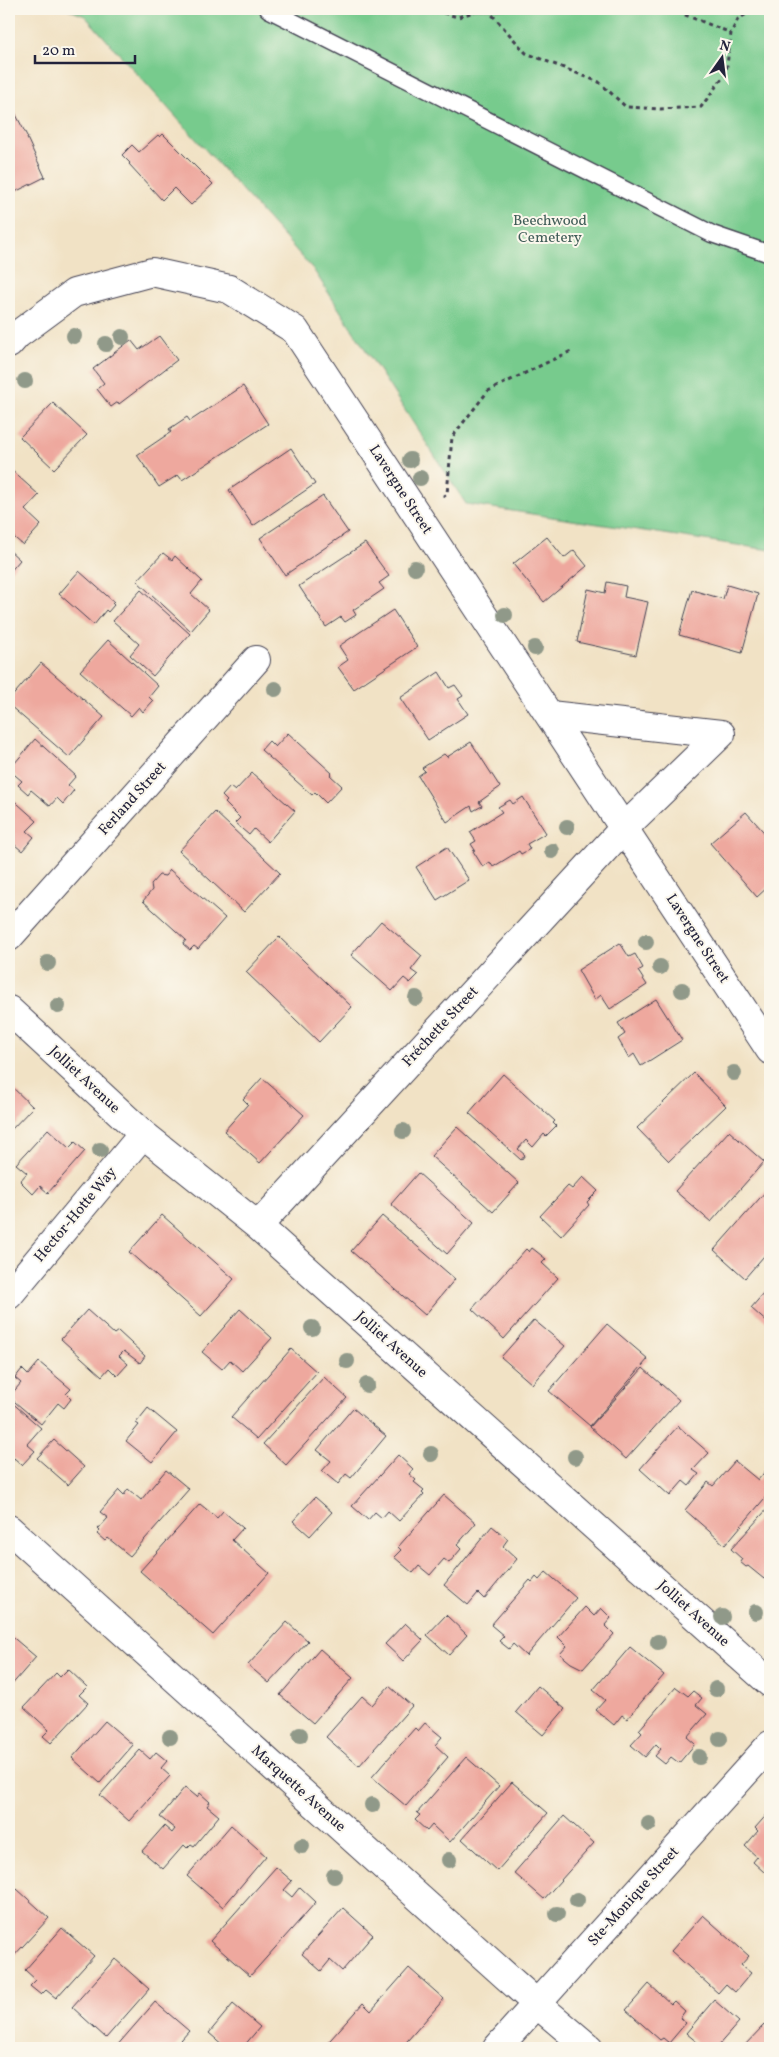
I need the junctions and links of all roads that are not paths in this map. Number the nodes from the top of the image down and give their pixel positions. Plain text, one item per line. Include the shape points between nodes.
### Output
1 (268, 9) edge
2 (770, 254) edge
3 (9, 344) edge
4 (256, 660) dead end
5 (550, 715) junction
6 (624, 828) junction
7 (9, 937) edge
8 (9, 1010) edge
9 (770, 1050) edge
10 (143, 1134) junction
11 (258, 1226) junction
12 (9, 1295) edge
13 (9, 1529) edge
14 (770, 1683) edge
15 (770, 1745) edge
16 (537, 2004) junction
17 (497, 2048) edge
18 (589, 2048) edge

1 - 2 lane via 712,234
3 - 5 street, Lavergne Street via 74,293 152,272 229,289 295,330
4 - 7 street, Ferland Street
5 - 6 street, Lavergne Street
5 - 6 street via 721,734
6 - 9 street, Lavergne Street
6 - 11 street, Fréchette Street
8 - 10 street, Jolliet Avenue
10 - 11 street, Jolliet Avenue
10 - 12 street, Hector-Hotte Way
11 - 14 street, Jolliet Avenue
13 - 16 street, Marquette Avenue
15 - 16 street, Ste-Monique Street
16 - 17 street, Ste-Monique Street
16 - 18 street, Marquette Avenue

